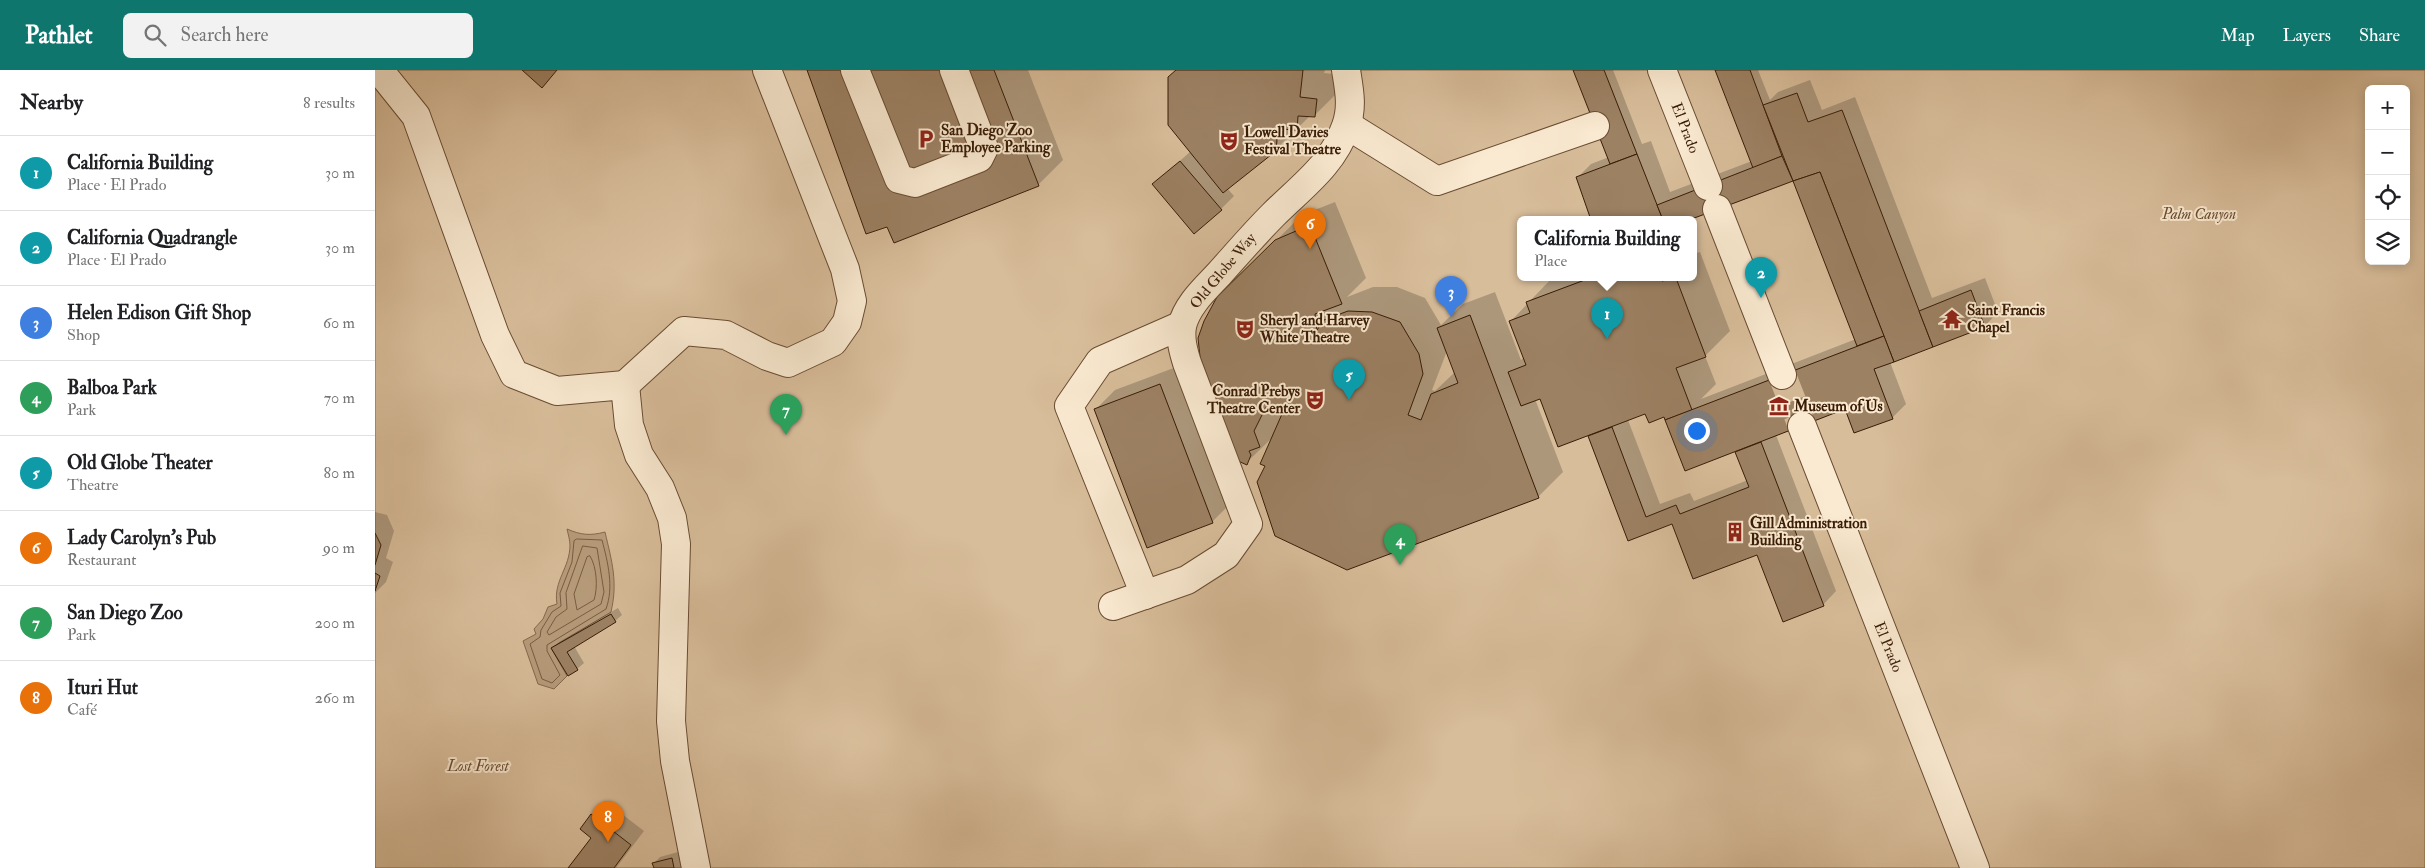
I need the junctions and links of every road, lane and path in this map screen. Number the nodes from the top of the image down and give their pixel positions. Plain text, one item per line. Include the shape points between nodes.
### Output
1 (379, 70) edge
2 (767, 70) edge
3 (855, 70) edge
4 (955, 70) edge
5 (1346, 70) edge
6 (1662, 70) edge
7 (1347, 125) junction
8 (1595, 126) dead end
9 (1183, 325) junction
10 (1782, 375) tunnel mouth
11 (625, 385) junction
12 (1802, 426) tunnel mouth
13 (1145, 595) junction
14 (1113, 606) dead end
15 (696, 868) edge
16 (1975, 868) edge

1 - 11 street via 417,116 491,326 514,374 557,391
2 - 11 street via 845,269 852,301 847,322 833,342 788,364 725,334 684,331
3 - 4 street via 899,179 915,182 979,158 984,148
5 - 7 street, Old Globe Way via 1351,106
6 - 10 street, El Prado
7 - 8 street via 1437,181
7 - 9 street, Old Globe Way via 1336,151 1321,171 1255,233 1200,294
9 - 13 street, Old Globe Way via 1181,342 1187,363 1248,524 1226,555 1216,562 1187,580
9 - 13 street via 1100,361 1069,406
11 - 15 street via 629,425 639,455 660,488 672,518 676,544 671,721 675,760
12 - 16 street, El Prado
13 - 14 street

